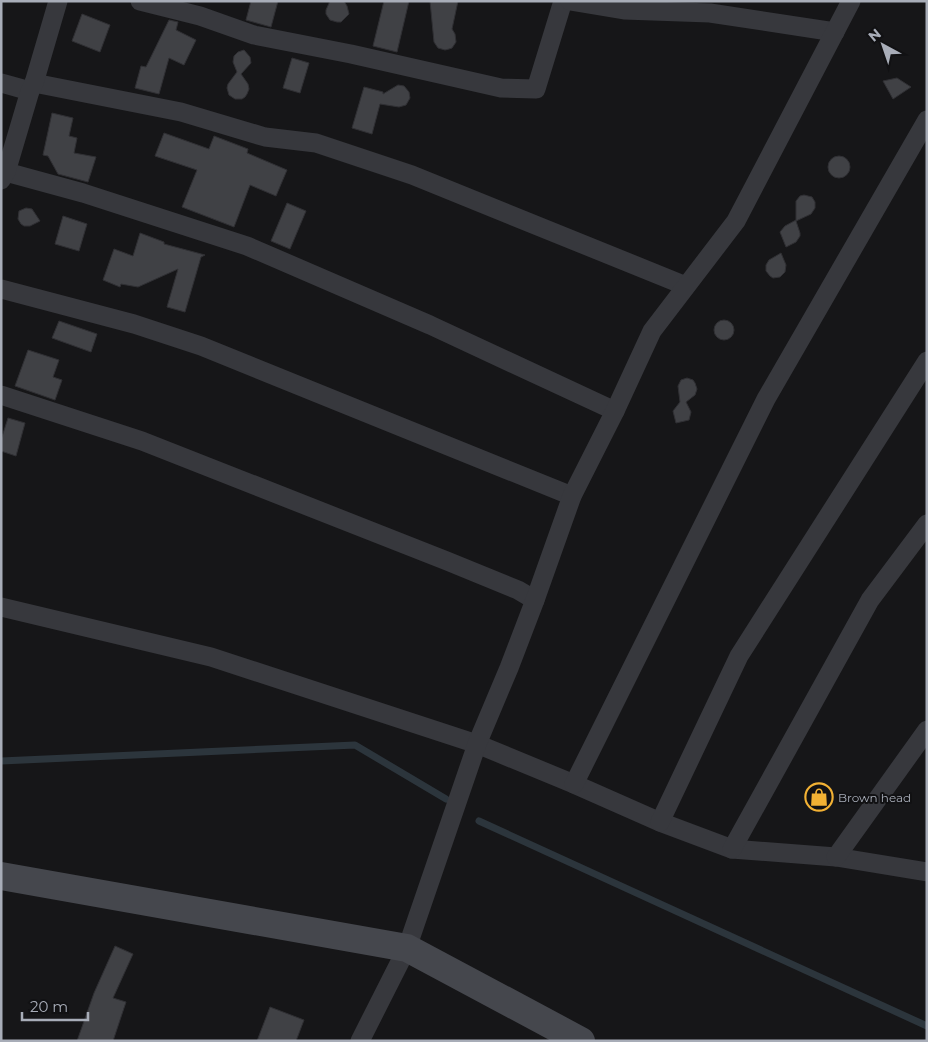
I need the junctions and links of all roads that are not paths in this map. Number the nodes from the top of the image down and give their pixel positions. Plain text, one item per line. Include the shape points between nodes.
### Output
1 (58, 1) edge
2 (140, 1) edge
3 (563, 1) edge
4 (570, 1) edge
5 (851, 1) edge
6 (835, 32) junction
7 (1, 83) edge
8 (32, 87) junction
9 (927, 120) edge
10 (4, 176) edge
11 (686, 286) junction
12 (1, 289) edge
13 (927, 361) edge
14 (1, 395) edge
15 (615, 411) junction
16 (572, 496) junction
17 (927, 524) edge
18 (535, 600) junction
19 (1, 608) edge
20 (927, 730) edge
21 (476, 744) junction
22 (574, 784) junction
23 (660, 822) junction
24 (732, 849) junction
25 (836, 857) junction
26 (927, 872) edge
27 (1, 876) edge
28 (407, 948) junction
29 (360, 1041) edge
30 (581, 1041) edge

1 - 8 street
2 - 3 street via 200,16 254,35 501,88 536,89
4 - 6 street via 624,10 710,13
5 - 6 street
6 - 11 street via 736,221
7 - 8 street
8 - 10 street
8 - 11 street via 181,112 265,137 316,143 412,175
9 - 22 street via 766,399
10 - 15 street via 83,193 247,246 430,325
11 - 15 street via 652,331
12 - 16 street via 134,324 201,346
13 - 23 street via 739,656
14 - 18 street via 142,441 447,561
15 - 16 street
16 - 18 street
17 - 24 street via 870,600
18 - 21 street
19 - 21 street via 211,657
20 - 25 street
21 - 22 street
21 - 28 street
22 - 23 street
23 - 24 street
24 - 25 street
25 - 26 street
27 - 28 street
28 - 29 street
28 - 30 street

